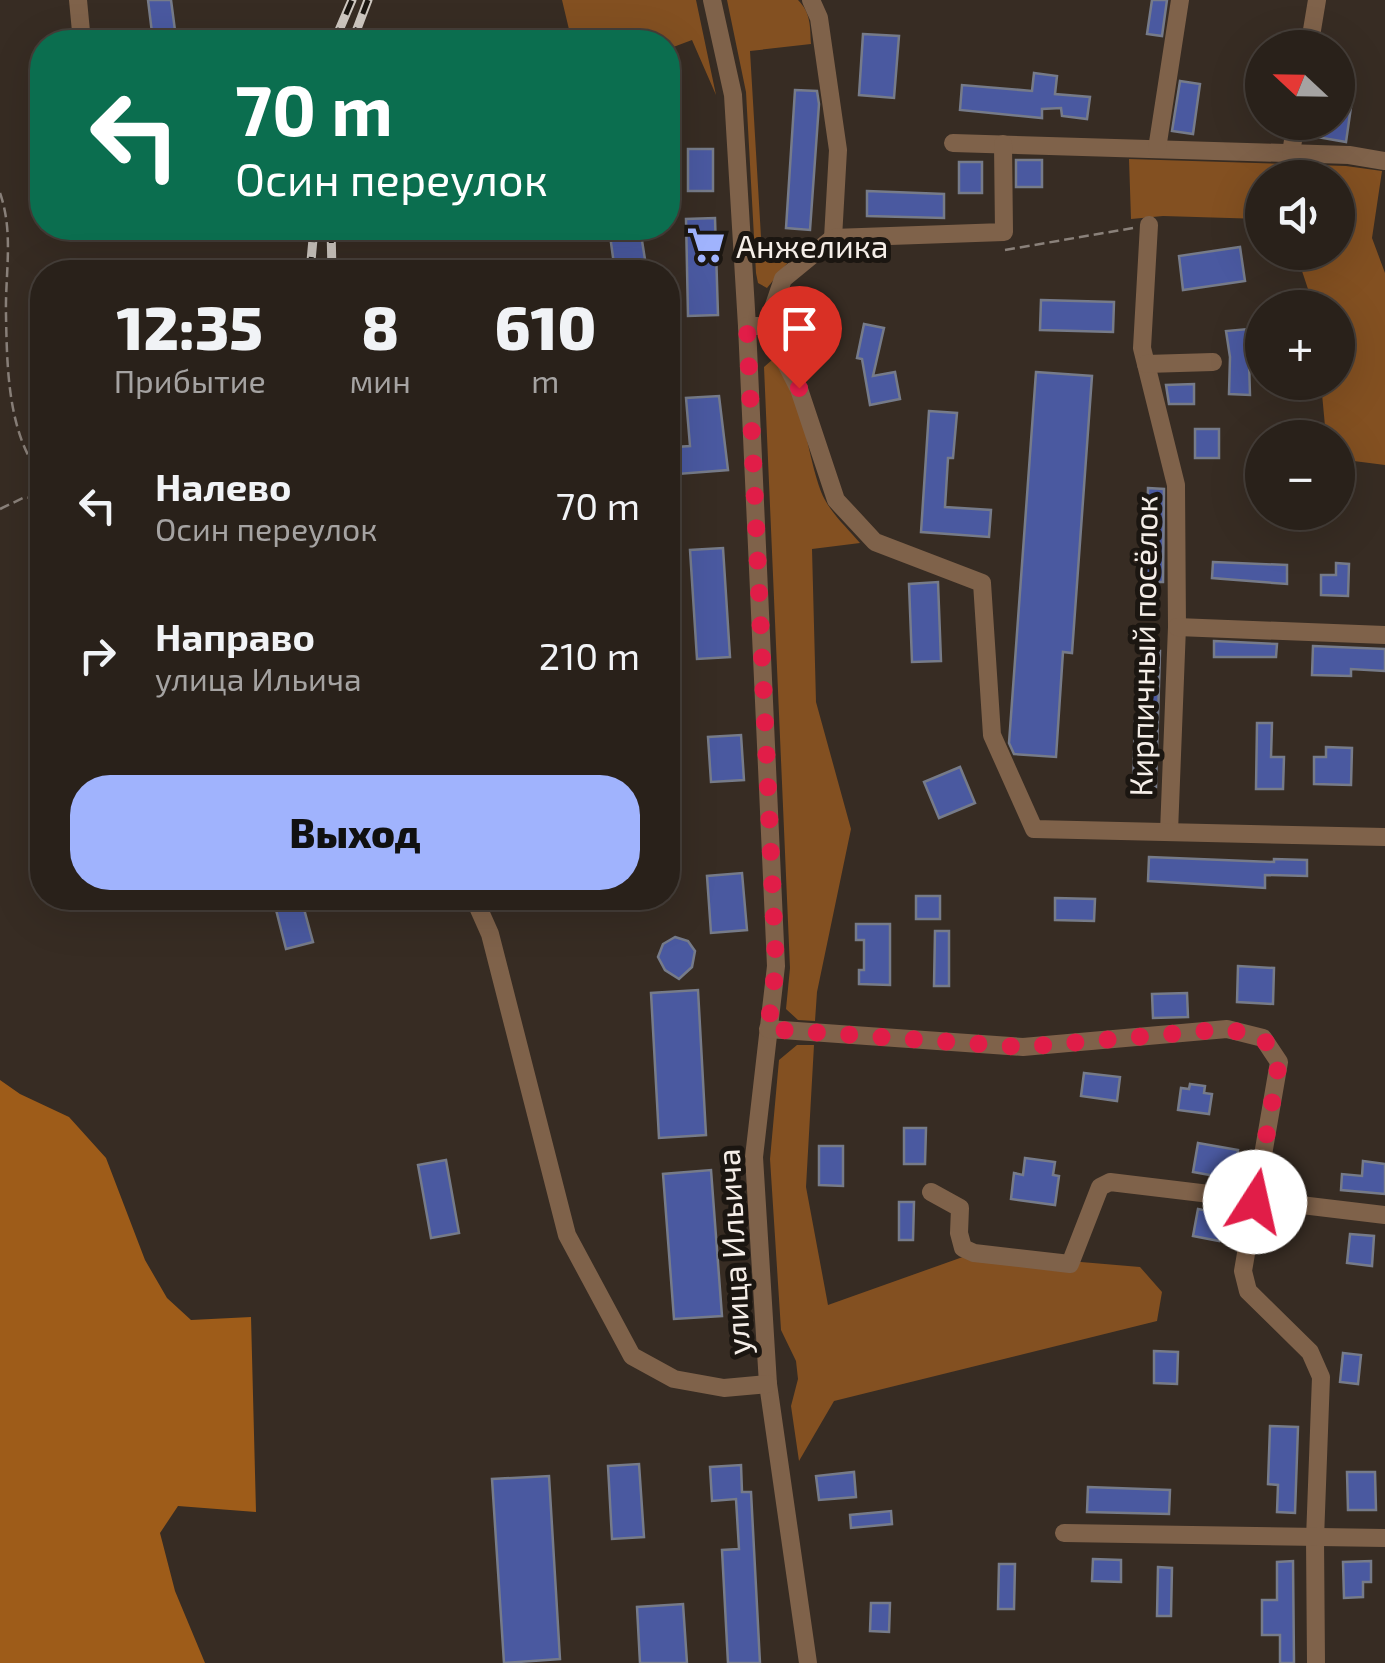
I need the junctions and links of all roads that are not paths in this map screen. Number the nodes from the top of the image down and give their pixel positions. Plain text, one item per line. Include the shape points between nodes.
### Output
1 (78, 0) edge
2 (712, 0) edge
3 (811, 0) edge
4 (1180, 0) edge
5 (1317, 0) edge
6 (81, 30) edge
7 (1312, 30) edge
8 (1293, 140) edge
9 (953, 143) dead end
10 (1003, 144) junction
11 (1157, 149) junction
12 (1291, 153) junction
13 (1385, 161) edge
14 (1149, 225) road end
15 (834, 238) junction
16 (747, 326) junction
17 (766, 326) junction
18 (1213, 362) dead end
19 (1146, 364) junction
20 (1177, 627) junction
21 (1385, 634) edge
22 (1169, 832) junction
23 (1385, 837) edge
24 (479, 910) edge
25 (768, 1029) junction
26 (932, 1192) dead end
27 (1255, 1202) junction
28 (1385, 1214) edge
29 (768, 1384) junction
30 (1064, 1534) dead end
31 (1385, 1538) edge
32 (1315, 1539) junction
33 (808, 1663) edge
34 (1316, 1663) edge

1 - 6 street
2 - 16 street, улица Ильича via 733,95
3 - 15 street via 838,150
4 - 11 street
5 - 7 street
8 - 12 street
9 - 10 street
10 - 11 street
10 - 15 street via 1004,232
11 - 12 street
12 - 13 street
14 - 19 street, Кирпичный посёлок
15 - 17 street via 783,279
16 - 17 street
16 - 25 street, улица Ильича via 776,966
17 - 22 street via 799,388 836,500 875,542 982,583 992,736 1034,829
18 - 19 street
19 - 20 street, Кирпичный посёлок via 1176,485
20 - 21 street
20 - 22 street, Кирпичный посёлок
22 - 23 street
24 - 29 street via 567,1235 632,1356 674,1380 724,1388
25 - 27 street via 1023,1047 1227,1029 1263,1038 1279,1062
25 - 29 street, улица Ильича via 754,1157
26 - 27 street via 960,1208 963,1248 1070,1264 1100,1186 1110,1182
27 - 28 street
27 - 32 street via 1243,1271 1248,1291 1310,1352 1321,1378
29 - 33 street, улица Ильича
30 - 32 street
31 - 32 street
32 - 34 street

